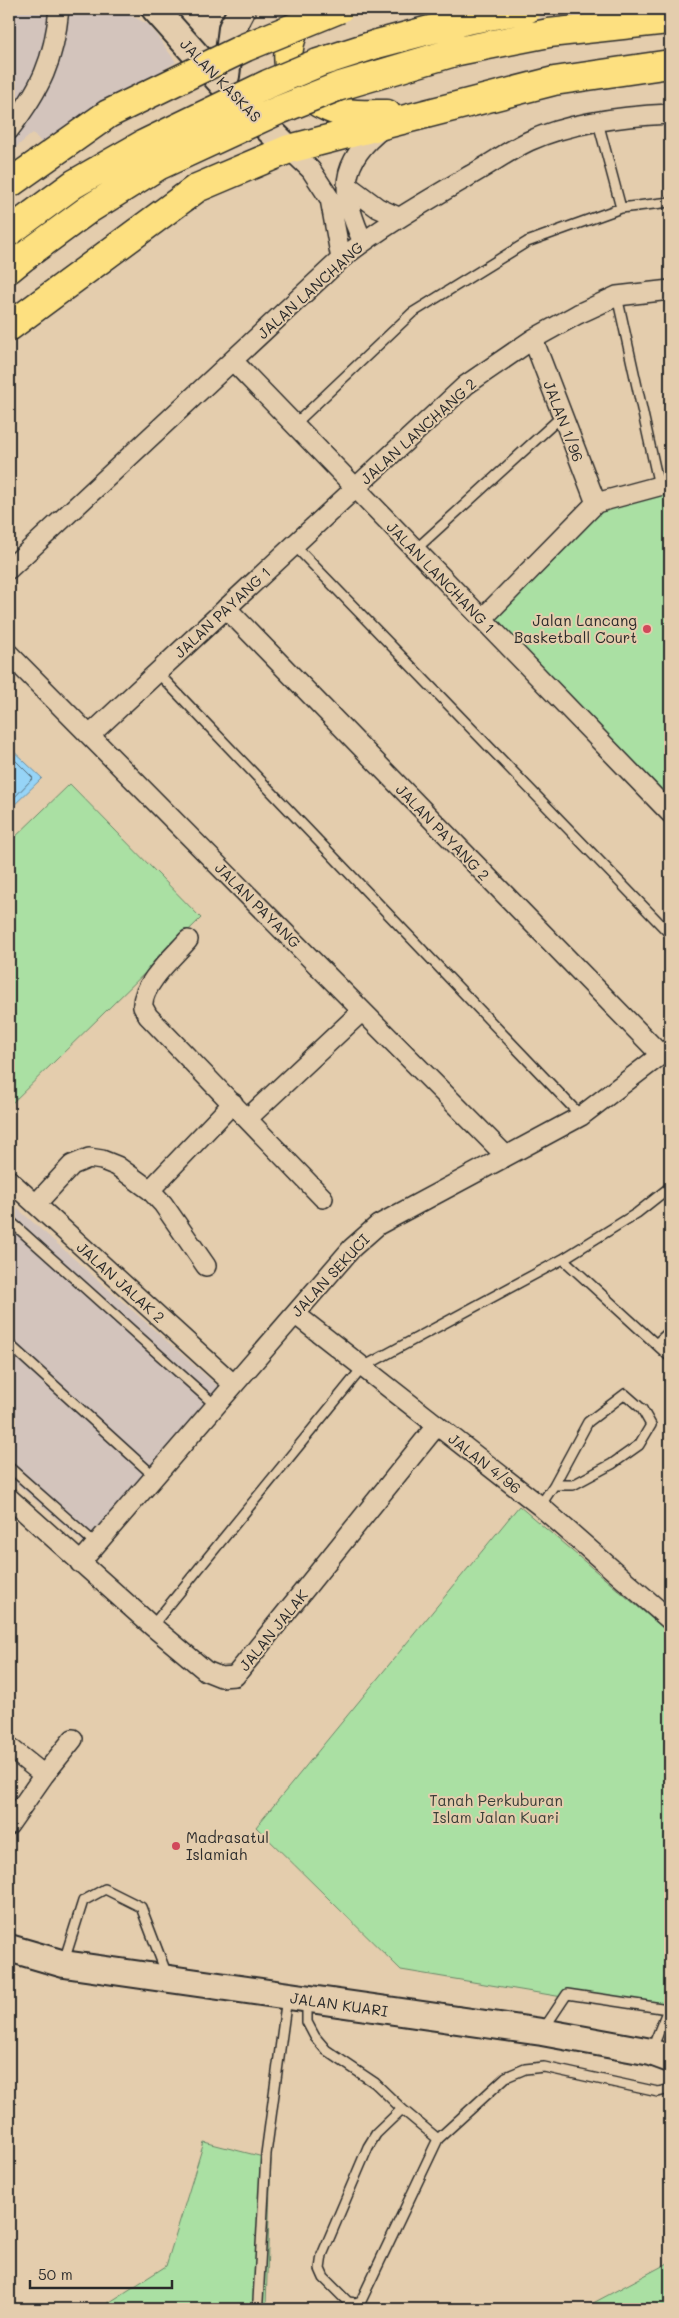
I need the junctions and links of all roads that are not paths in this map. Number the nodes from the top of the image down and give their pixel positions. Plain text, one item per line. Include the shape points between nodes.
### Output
1 (59, 9) edge
2 (242, 9) edge
3 (339, 9) edge
4 (527, 9) edge
5 (154, 10) edge
6 (307, 10) edge
7 (670, 20) edge
8 (670, 64) edge
9 (225, 87) junction
10 (670, 114) edge
11 (416, 115) junction
12 (598, 122) junction
13 (390, 123) junction
14 (9, 130) edge
15 (289, 149) junction
16 (9, 184) edge
17 (347, 184) junction
18 (670, 202) edge
19 (621, 208) junction
20 (398, 217) junction
21 (9, 232) edge
22 (362, 242) junction
23 (341, 259) junction
24 (9, 269) edge
25 (670, 290) edge
26 (618, 296) junction
27 (9, 327) edge
28 (533, 339) junction
29 (232, 361) junction
30 (562, 416) junction
31 (294, 425) junction
32 (665, 485) edge
33 (355, 489) junction
34 (596, 503) junction
35 (294, 545) junction
36 (415, 550) junction
37 (9, 569) edge
38 (226, 608) junction
39 (482, 619) junction
40 (9, 654) edge
41 (157, 672) junction
42 (90, 735) junction
43 (670, 813) edge
44 (670, 934) edge
45 (188, 940) dead end
46 (362, 1011) junction
47 (666, 1052) edge
48 (233, 1103) junction
49 (581, 1116) junction
50 (247, 1119) junction
51 (506, 1156) junction
52 (9, 1180) edge
53 (670, 1187) edge
54 (150, 1190) junction
55 (323, 1198) dead end
56 (36, 1204) junction
57 (9, 1220) edge
58 (564, 1258) junction
59 (206, 1266) dead end
60 (295, 1314) junction
61 (670, 1330) edge
62 (9, 1344) edge
63 (656, 1344) junction
64 (670, 1357) edge
65 (364, 1367) junction
66 (233, 1384) junction
67 (215, 1405) junction
68 (437, 1425) junction
69 (9, 1467) edge
70 (154, 1476) junction
71 (554, 1485) junction
72 (9, 1498) edge
73 (540, 1506) junction
74 (96, 1544) junction
75 (80, 1563) junction
76 (670, 1620) edge
77 (152, 1626) junction
78 (73, 1739) dead end
79 (9, 1747) edge
80 (44, 1774) junction
81 (9, 1825) edge
82 (9, 1948) edge
83 (64, 1964) junction
84 (169, 1980) junction
85 (297, 1998) junction
86 (669, 2006) edge
87 (542, 2032) junction
88 (661, 2056) edge
89 (670, 2089) edge
90 (402, 2109) junction
91 (438, 2139) junction
92 (258, 2301) dead end

1 - 14 street via 47,70
2 - 9 street via 232,28
3 - 16 highway, bridge via 246,48 108,114
4 - 21 highway, bridge via 467,20 378,44 318,63 268,84 144,144 74,184
5 - 9 street, JALAN KASKAS
6 - 11 highway via 292,32 288,58 293,80 307,95 330,109 353,114
7 - 24 highway, bridge via 549,33 476,48 337,87 158,166 89,209
8 - 11 highway via 554,81
9 - 15 street, JALAN KASKAS
10 - 12 street, JALAN LANCHANG
11 - 13 highway
12 - 19 lane
12 - 20 street, JALAN LANCHANG via 529,141
13 - 15 highway
13 - 17 street via 366,141 355,155 348,168
15 - 23 street via 312,170 330,199
15 - 27 highway via 197,188
17 - 20 street via 378,208
17 - 22 street via 353,220
18 - 19 lane
19 - 31 lane via 527,242 412,313
20 - 22 street, JALAN LANCHANG
22 - 23 street, JALAN LANCHANG
23 - 29 street, JALAN LANCHANG
25 - 26 street, JALAN LANCHANG 2
26 - 28 street, JALAN LANCHANG 2
26 - 32 lane
28 - 30 street, JALAN 1/96
28 - 33 street, JALAN LANCHANG 2 via 466,385
29 - 31 street, JALAN LANCHANG 1
29 - 37 street, JALAN LANCHANG
30 - 34 street, JALAN 1/96
30 - 36 lane
31 - 33 street, JALAN LANCHANG 1
32 - 34 street
33 - 35 street, JALAN PAYANG 1
33 - 36 street, JALAN LANCHANG 1
34 - 39 street
35 - 38 street, JALAN PAYANG 1
35 - 44 lane
36 - 39 street, JALAN LANCHANG 1
38 - 41 street, JALAN PAYANG 1
38 - 47 street, JALAN PAYANG 2
39 - 43 street, JALAN LANCHANG 1
40 - 42 street, JALAN PAYANG
41 - 42 street, JALAN PAYANG 1
41 - 49 lane
42 - 46 street, JALAN PAYANG
45 - 48 street via 153,980 145,993 143,1007 148,1016
46 - 50 street
46 - 51 street, JALAN PAYANG
47 - 49 street, JALAN SEKUCI
48 - 50 street
48 - 54 street
49 - 51 street, JALAN SEKUCI
50 - 55 street
51 - 60 street, JALAN SEKUCI via 378,1225 352,1248
52 - 56 street, JALAN JALAK 2
53 - 58 lane via 637,1214
54 - 56 street via 117,1166 89,1158 72,1165
54 - 59 street
56 - 66 street, JALAN JALAK 2
57 - 67 lane
58 - 63 lane
58 - 65 lane
60 - 65 street, JALAN 4/96
60 - 66 street, JALAN SEKUCI
61 - 63 lane
62 - 70 lane
63 - 64 lane
65 - 68 street, JALAN 4/96
65 - 77 lane
66 - 67 street, JALAN SEKUCI
67 - 70 street, JALAN SEKUCI
68 - 73 street, JALAN 4/96
68 - 77 street, JALAN JALAK via 236,1676 221,1677 206,1671
69 - 74 lane
70 - 74 street, JALAN SEKUCI
71 - 71 lane via 588,1422 626,1394 642,1409 651,1425 639,1445 573,1485
71 - 73 lane
72 - 75 street, JALAN JALAK
73 - 76 street, JALAN 4/96
74 - 75 street, JALAN SEKUCI
75 - 77 street, JALAN JALAK
78 - 80 street
79 - 80 street
80 - 81 street
82 - 83 street, JALAN KUARI
83 - 84 street, JALAN KUARI
83 - 84 lane via 83,1901 106,1889 141,1906
84 - 85 street, JALAN KUARI
85 - 87 street, JALAN KUARI
85 - 90 lane via 315,2037 326,2050 375,2083
85 - 92 lane via 266,2154
86 - 87 lane via 568,1994
86 - 88 lane
87 - 88 street, JALAN KUARI
89 - 91 lane via 658,2092 565,2070 525,2069 506,2077
90 - 91 lane
90 - 91 lane via 376,2134 368,2147 322,2255 320,2268 324,2278 348,2302 360,2301

